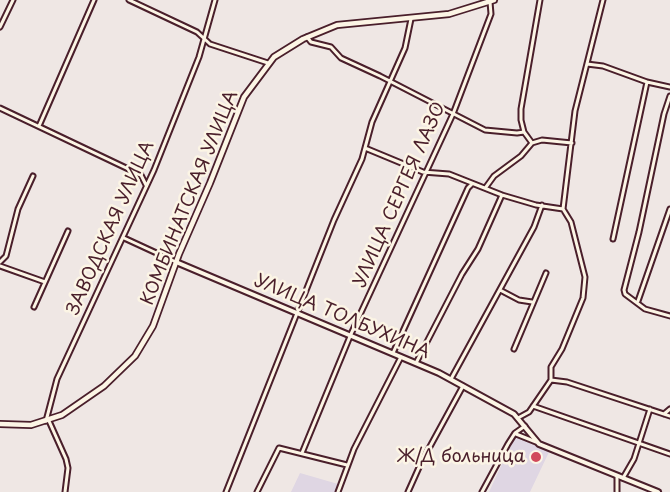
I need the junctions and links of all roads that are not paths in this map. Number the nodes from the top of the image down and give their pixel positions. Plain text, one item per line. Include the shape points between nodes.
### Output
1 (13, 0) edge
2 (94, 0) edge
3 (130, 0) edge
4 (215, 0) edge
5 (540, 0) edge
6 (603, 0) edge
7 (492, 1) edge
8 (411, 19) junction
9 (0, 27) edge
10 (307, 36) junction
11 (204, 39) junction
12 (268, 63) junction
13 (587, 64) junction
14 (390, 82) junction
15 (647, 82) junction
16 (670, 87) edge
17 (670, 96) edge
18 (0, 108) edge
19 (453, 114) junction
20 (39, 126) junction
21 (524, 132) junction
22 (532, 143) junction
23 (572, 143) junction
24 (365, 148) junction
25 (427, 172) junction
26 (33, 176) dead end
27 (473, 184) junction
28 (146, 186) junction
29 (486, 187) junction
30 (502, 195) junction
31 (542, 205) junction
32 (564, 209) junction
33 (670, 209) edge
34 (68, 231) dead end
35 (124, 238) junction
36 (613, 239) dead end
37 (0, 262) edge
38 (176, 262) junction
39 (0, 266) edge
40 (546, 273) dead end
41 (45, 282) junction
42 (500, 290) junction
43 (638, 301) junction
44 (532, 302) junction
45 (34, 307) dead end
46 (297, 312) junction
47 (670, 316) edge
48 (351, 334) junction
49 (514, 349) dead end
50 (393, 352) junction
51 (401, 356) junction
52 (416, 363) junction
53 (451, 379) junction
54 (551, 380) junction
55 (464, 386) junction
56 (533, 406) junction
57 (650, 409) junction
58 (670, 409) edge
59 (664, 414) junction
60 (670, 416) edge
61 (518, 418) junction
62 (47, 421) junction
63 (0, 424) edge
64 (524, 426) junction
65 (515, 434) junction
66 (536, 442) junction
67 (639, 444) junction
68 (302, 453) junction
69 (670, 454) edge
70 (348, 465) junction
71 (618, 476) junction
72 (623, 478) junction
73 (65, 492) edge
74 (226, 492) edge
75 (257, 492) edge
76 (338, 492) edge
77 (408, 492) edge
78 (482, 492) edge
79 (617, 492) edge
80 (658, 492) edge

1 - 9 street
2 - 20 street
3 - 11 street via 197,32
4 - 11 street, ЗАВОДСКАЯ УЛИЦА
5 - 21 street via 521,109
6 - 13 street
7 - 8 main road, КОМБИНАТСКАЯ УЛИЦА via 449,14
7 - 19 street, УЛИЦА СЕРГЕЯ ЛАЗО via 491,14
8 - 10 main road, КОМБИНАТСКАЯ УЛИЦА via 337,25
8 - 14 street via 405,48
10 - 12 main road, КОМБИНАТСКАЯ УЛИЦА
10 - 14 street via 311,42 331,47 341,58
11 - 12 street via 217,47
11 - 28 street, ЗАВОДСКАЯ УЛИЦА
12 - 38 main road, КОМБИНАТСКАЯ УЛИЦА via 244,96
13 - 15 street via 604,66
13 - 23 street via 575,110
14 - 19 street
14 - 24 street
15 - 16 street
15 - 36 street
17 - 43 street via 624,290 630,298
18 - 20 street
19 - 21 street via 485,130 513,134
19 - 25 street, УЛИЦА СЕРГЕЯ ЛАЗО
20 - 28 street via 142,175
21 - 22 street
22 - 23 street via 542,140
22 - 29 street
23 - 32 street
24 - 25 street
24 - 46 street
25 - 27 street via 449,174
25 - 48 street, УЛИЦА СЕРГЕЯ ЛАЗО
26 - 37 street via 18,209 6,256
27 - 29 street
27 - 50 street via 468,188
28 - 35 street, ЗАВОДСКАЯ УЛИЦА
29 - 30 street
30 - 31 street
30 - 52 street via 478,250
31 - 32 street
31 - 42 street
32 - 54 street via 576,242 585,289 562,349 551,367
33 - 43 street
34 - 41 street
35 - 38 street, УЛИЦА ТОЛБУХИНА
35 - 62 street, ЗАВОДСКАЯ УЛИЦА via 57,380
38 - 46 street, УЛИЦА ТОЛБУХИНА
38 - 62 main road, КОМБИНАТСКАЯ УЛИЦА via 153,326 135,356 104,386
39 - 41 street
40 - 44 street
41 - 45 street
42 - 44 street via 519,300
42 - 53 street
43 - 47 street via 645,309
44 - 49 street
46 - 48 street, УЛИЦА ТОЛБУХИНА
46 - 74 street
48 - 50 street, УЛИЦА ТОЛБУХИНА
48 - 68 street, УЛИЦА СЕРГЕЯ ЛАЗО
50 - 51 street, УЛИЦА ТОЛБУХИНА
51 - 52 street, УЛИЦА ТОЛБУХИНА
51 - 70 street
52 - 53 street, УЛИЦА ТОЛБУХИНА
53 - 55 street, УЛИЦА ТОЛБУХИНА
54 - 56 street
54 - 57 street via 567,382
55 - 61 street, УЛИЦА ТОЛБУХИНА
55 - 77 street
56 - 61 street
56 - 67 street
57 - 59 street
57 - 67 street
58 - 59 street
59 - 60 street
61 - 64 street, УЛИЦА ТОЛБУХИНА
62 - 63 main road via 20,426
62 - 73 street via 66,459
64 - 65 street
64 - 66 street, УЛИЦА ТОЛБУХИНА
65 - 66 street
65 - 78 street
66 - 71 street
67 - 69 street
67 - 72 street
68 - 70 street
68 - 75 street via 277,449
70 - 76 street
71 - 72 street
71 - 79 street
72 - 80 street

